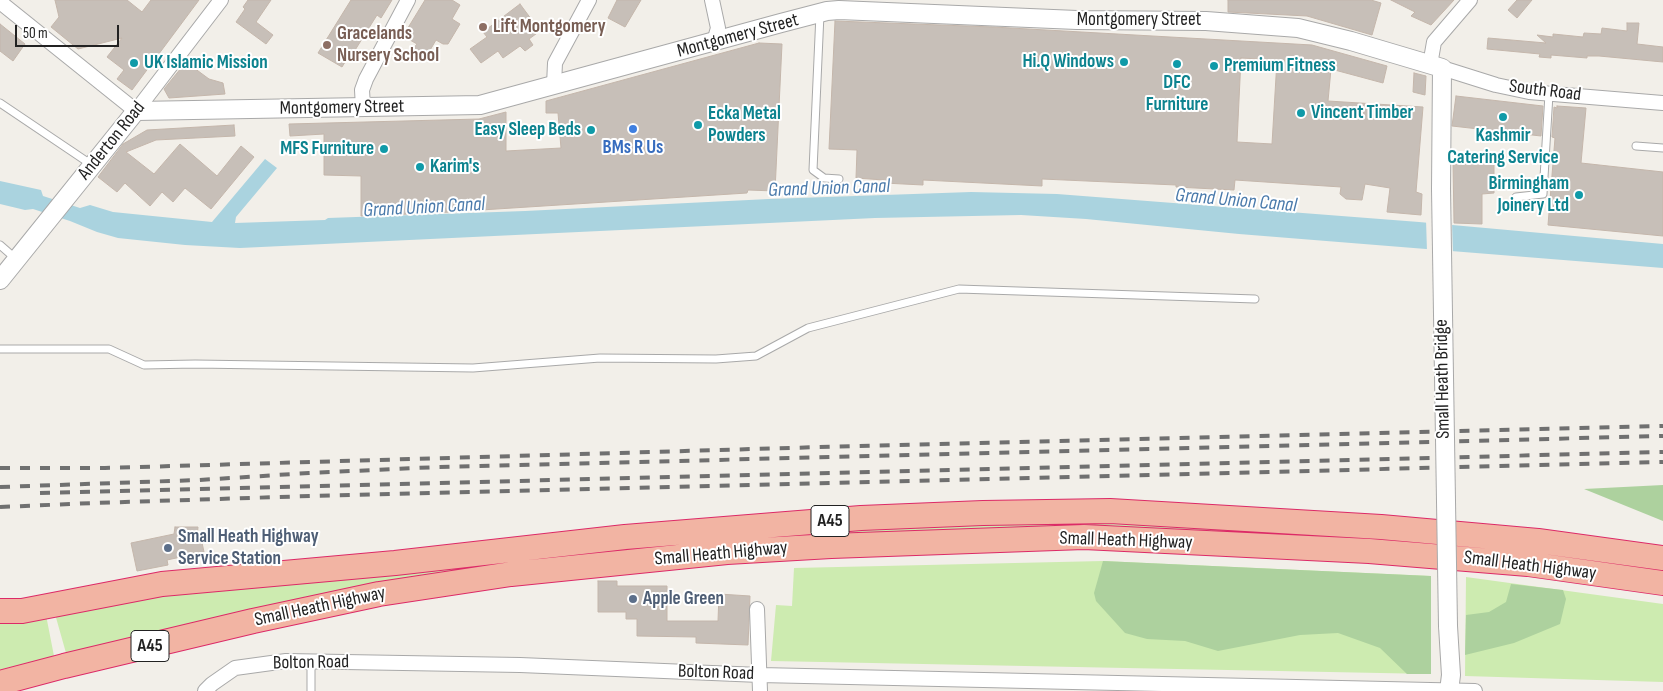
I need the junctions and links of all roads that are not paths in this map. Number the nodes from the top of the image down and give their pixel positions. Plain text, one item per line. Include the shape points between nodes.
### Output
1 (222, 0) edge
2 (408, 0) edge
3 (589, 0) edge
4 (712, 0) edge
5 (1470, 0) edge
6 (0, 2) edge
7 (820, 13) junction
8 (714, 42) junction
9 (1436, 67) junction
10 (554, 85) junction
11 (1550, 94) junction
12 (1663, 103) edge
13 (0, 104) edge
14 (363, 107) junction
15 (136, 111) junction
16 (1636, 146) dead end
17 (1663, 148) edge
18 (92, 165) junction
19 (839, 179) dead end
20 (1516, 197) dead end
21 (0, 245) edge
22 (16, 259) junction
23 (0, 280) edge
24 (1255, 299) dead end
25 (0, 349) edge
26 (1663, 558) edge
27 (1663, 583) edge
28 (757, 608) dead end
29 (0, 611) edge
30 (311, 662) junction
31 (760, 675) junction
32 (0, 683) edge
33 (1134, 688) edge
34 (1286, 689) edge
35 (204, 691) edge
36 (311, 691) edge
37 (760, 691) edge
38 (1450, 691) edge
39 (1475, 691) edge

1 - 15 street, Anderton Road
2 - 14 street via 366,79 362,90
3 - 10 street via 554,63
4 - 8 street via 718,28
5 - 9 street via 1434,42
6 - 15 street
7 - 8 street, Montgomery Street
7 - 9 street, Montgomery Street via 838,10 946,12 1206,21 1298,28 1351,40
7 - 19 lane via 812,170 824,178
8 - 10 street, Montgomery Street
9 - 11 street, South Road via 1496,85
9 - 38 street, Small Heath Bridge, bridge
10 - 14 street, Montgomery Street via 480,105
11 - 12 street, South Road
11 - 20 lane via 1543,194
13 - 18 lane
14 - 15 street, Montgomery Street
15 - 18 street, Anderton Road
16 - 17 lane
18 - 22 street, Anderton Road
21 - 22 lane
22 - 23 street, Anderton Road
24 - 25 lane via 958,289 808,328 756,356 716,359 600,358 473,368 144,365 109,349
26 - 29 highway, Small Heath Highway / A45 via 1538,541 1381,527 1110,511 983,513 861,518 625,537 395,563 162,584 30,610
27 - 32 highway, Small Heath Highway / A45 via 1528,564 1370,550 1084,537 727,552 510,574 379,594 253,621
28 - 31 street
30 - 31 street, Bolton Road via 520,665
30 - 35 street, Bolton Road via 286,661 235,668
30 - 36 lane
31 - 33 street, Bolton Road
31 - 37 street
33 - 34 street, Bolton Road
34 - 38 street, Bolton Road
38 - 39 street, Bolton Road

